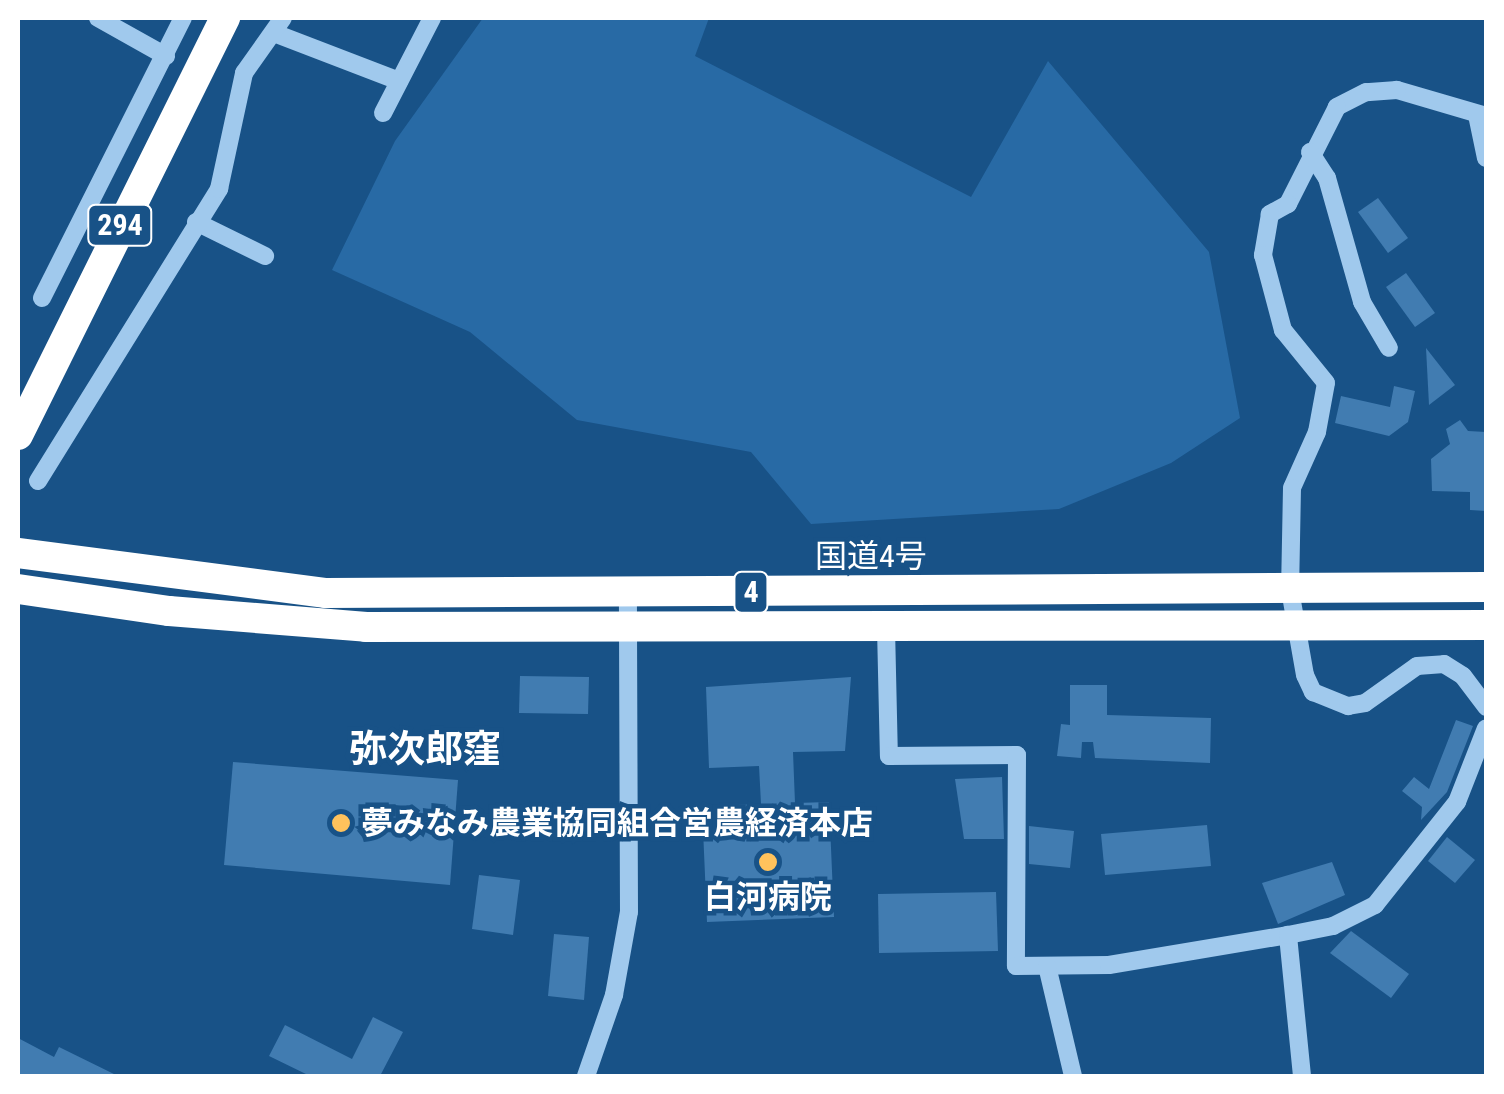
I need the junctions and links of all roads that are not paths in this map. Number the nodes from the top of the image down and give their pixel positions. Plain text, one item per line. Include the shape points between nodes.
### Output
1 (98, 18) edge
2 (183, 18) edge
3 (226, 18) edge
4 (432, 18) edge
5 (279, 25) edge
6 (166, 56) junction
7 (398, 81) junction
8 (383, 113) dead end
9 (1482, 116) edge
10 (1310, 152) junction
11 (1486, 158) edge
12 (196, 222) junction
13 (265, 256) dead end
14 (42, 298) dead end
15 (1389, 348) dead end
16 (18, 435) edge
17 (38, 482) dead end
18 (18, 554) edge
19 (1486, 587) edge
20 (18, 589) edge
21 (1290, 590) junction
22 (628, 595) junction
23 (1298, 624) junction
24 (1486, 625) edge
25 (886, 628) junction
26 (628, 630) junction
27 (1486, 708) edge
28 (1486, 728) edge
29 (1288, 935) junction
30 (1047, 966) junction
31 (586, 1076) edge
32 (1073, 1076) edge
33 (1302, 1076) edge

1 - 6 street
2 - 6 street
3 - 16 highway, 294
4 - 7 street
5 - 7 street
5 - 12 street via 254,51 244,74 219,189
6 - 14 street
7 - 8 street
9 - 10 street via 1435,97 1366,92 1337,107
9 - 11 street
10 - 15 street via 1326,178 1362,302
10 - 21 street via 1288,204 1270,214 1263,255 1283,330 1326,383 1317,432 1292,488
12 - 13 street
12 - 17 street
18 - 22 highway, 国道4号 / 4 via 326,593
19 - 21 highway, 国道4号 / 4
20 - 26 highway, 4 via 169,611 366,626
21 - 22 highway, 国道4号 / 4
21 - 23 street
22 - 26 street
23 - 24 highway, 4
23 - 25 highway, 4
23 - 27 street via 1305,674 1314,692 1330,702 1364,703 1417,666 1444,664 1463,676
25 - 26 highway, 4
25 - 30 street via 889,756 1018,755 1016,966
26 - 31 street via 629,912 614,995
28 - 29 street via 1457,802 1396,884 1375,905 1333,926
29 - 30 street via 1109,966
29 - 33 street
30 - 32 street

